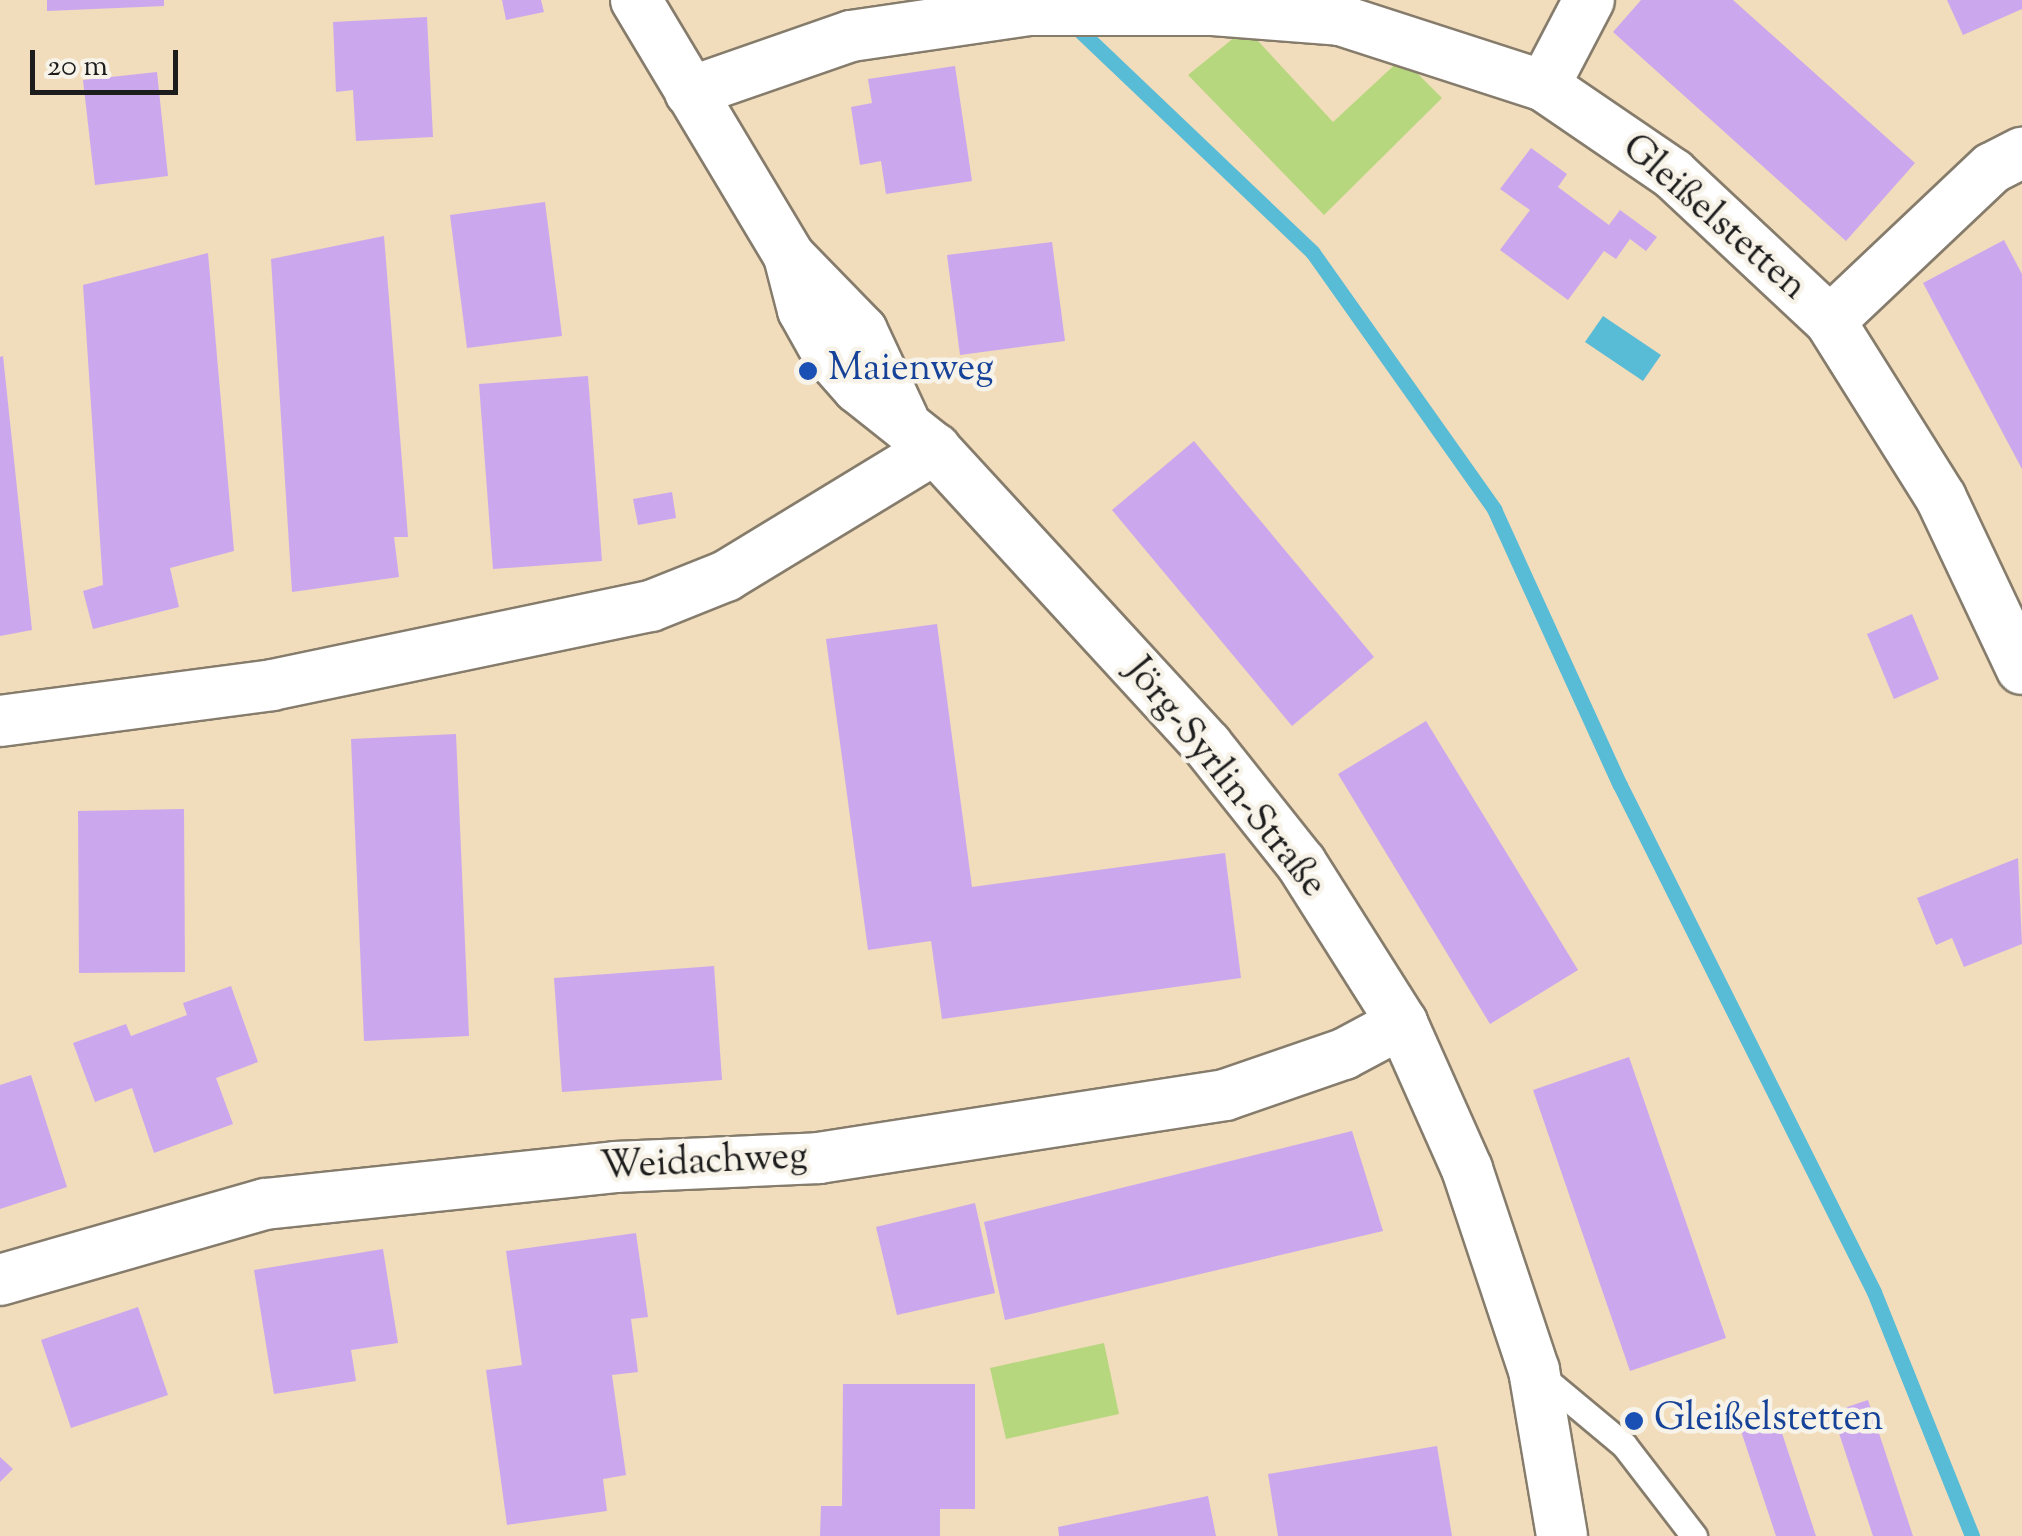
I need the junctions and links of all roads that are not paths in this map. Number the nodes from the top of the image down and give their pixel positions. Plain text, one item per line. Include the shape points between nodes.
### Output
1 (636, 0) edge
2 (1589, 0) edge
3 (1213, 5) edge
4 (1544, 86) junction
5 (690, 92) junction
6 (2022, 153) edge
7 (1830, 320) junction
8 (919, 435) junction
9 (2010, 615) edge
10 (2022, 669) edge
11 (0, 721) edge
12 (1402, 1023) junction
13 (0, 1280) edge
14 (1534, 1370) junction
15 (1562, 1536) edge
16 (1694, 1536) edge

1 - 5 street, Jörg-Syrlin-Straße
2 - 4 street
3 - 4 street, Gleißelstetten via 1340,20
3 - 5 street, Gleißelstetten via 1029,10 851,36
4 - 7 street, Gleißelstetten via 1673,174
5 - 8 street, Jörg-Syrlin-Straße via 788,256 862,331
6 - 7 street, Gleißelstetten via 1992,168
7 - 9 street, Gleißelstetten
8 - 11 street via 726,576 650,606 272,685
8 - 12 street, Jörg-Syrlin-Straße via 1208,746 1301,863
9 - 10 street, Gleißelstetten
12 - 13 street, Weidachweg via 1344,1054 1225,1094 820,1158 615,1167 265,1204
12 - 14 street, Jörg-Syrlin-Straße via 1467,1169
14 - 15 street, Jörg-Syrlin-Straße
14 - 16 lane via 1624,1445

